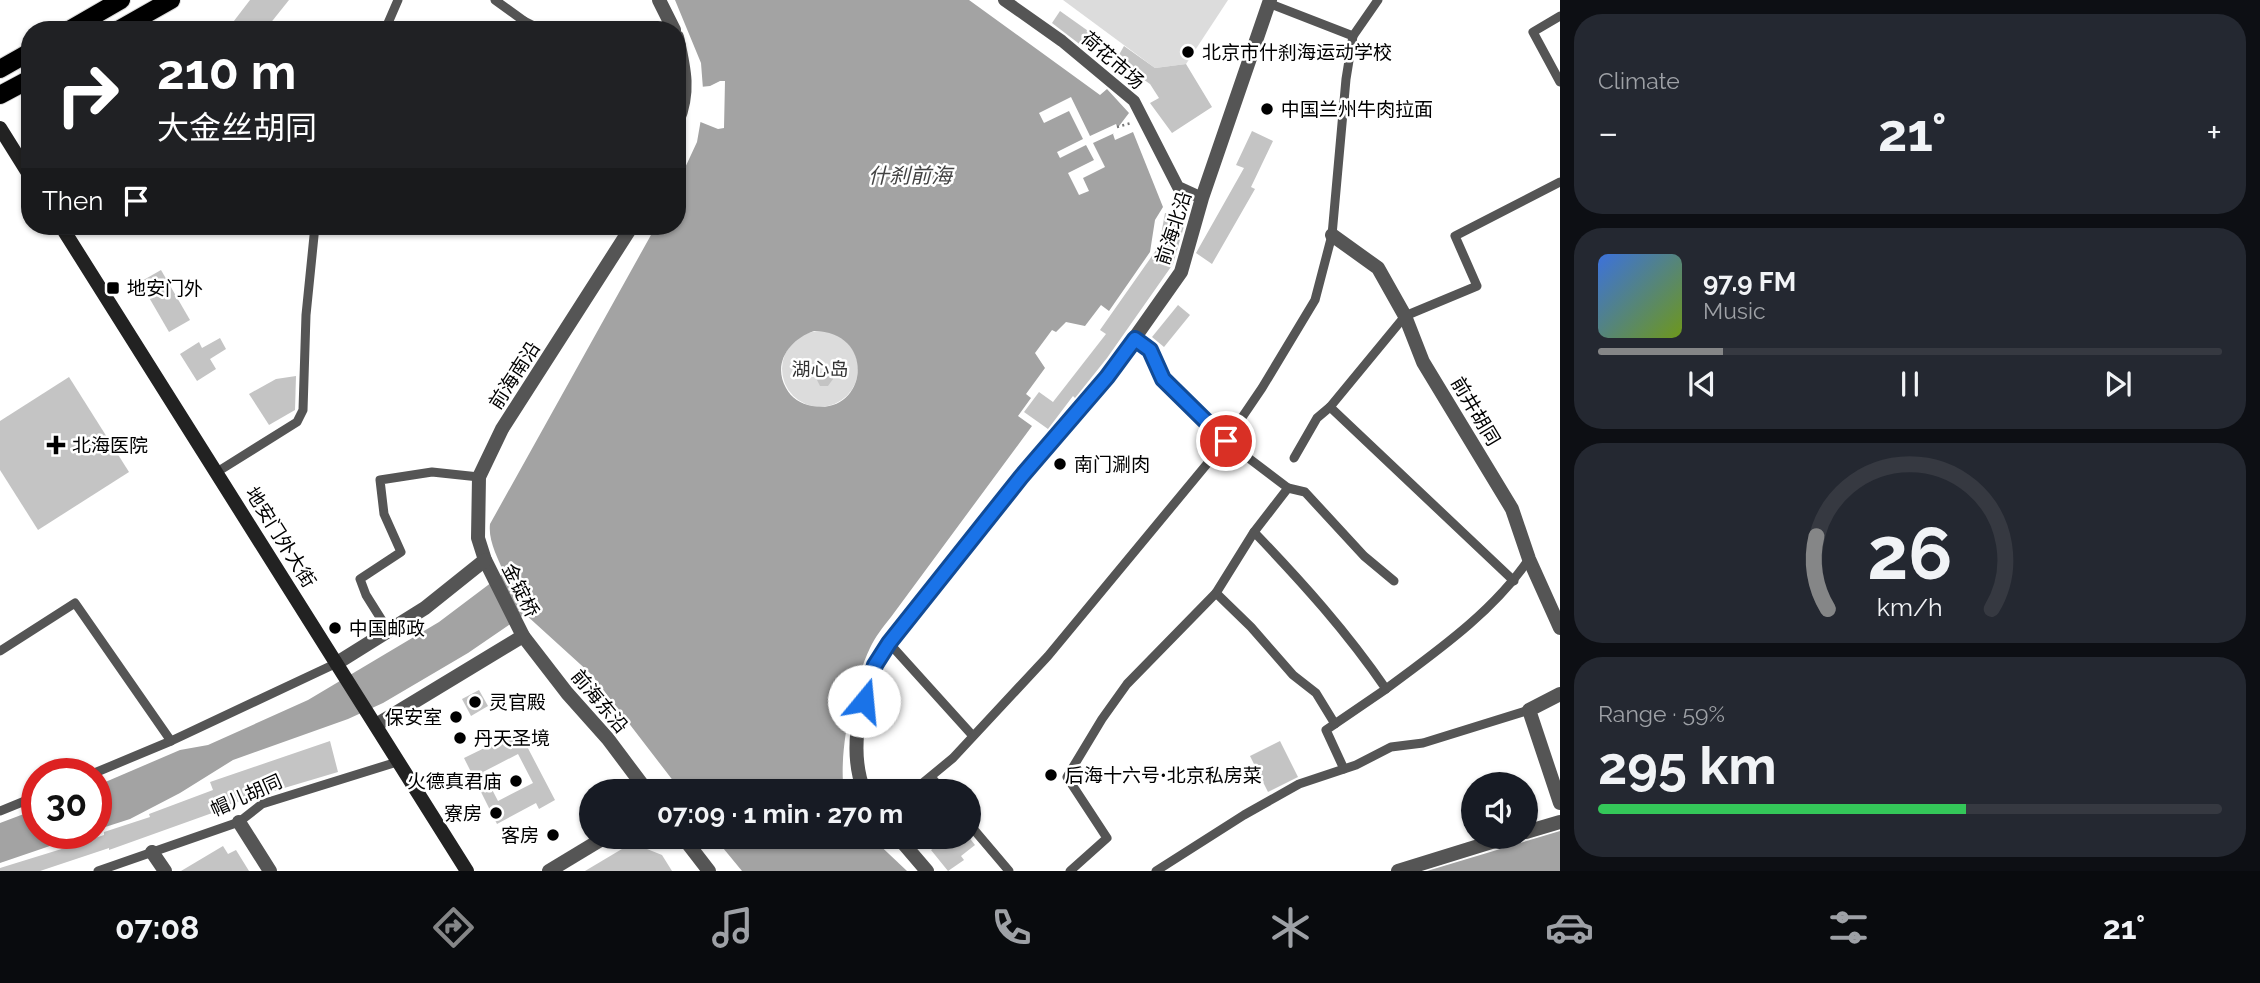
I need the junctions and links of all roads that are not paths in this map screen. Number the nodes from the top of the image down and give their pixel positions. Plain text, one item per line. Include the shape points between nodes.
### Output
1 (121, 0) edge
2 (171, 0) edge
3 (398, 0) edge
4 (495, 0) edge
5 (659, 0) edge
6 (1004, 0) edge
7 (1378, 0) edge
8 (1269, 1) edge
9 (1560, 16) edge
10 (85, 21) edge
11 (134, 21) edge
12 (389, 21) edge
13 (518, 21) edge
14 (670, 21) edge
15 (1353, 36) junction
16 (21, 57) edge
17 (0, 69) edge
18 (1560, 82) edge
19 (21, 84) edge
20 (0, 95) edge
21 (0, 128) edge
22 (21, 162) edge
23 (1560, 182) edge
24 (1202, 198) junction
25 (67, 235) edge
26 (314, 235) edge
27 (626, 235) edge
28 (1332, 235) junction
29 (1405, 317) junction
30 (1135, 339) junction
31 (1330, 407) junction
32 (1226, 441) junction
33 (1294, 458) dead end
34 (217, 472) junction
35 (479, 477) junction
36 (1288, 488) junction
37 (1254, 532) junction
38 (1529, 559) junction
39 (485, 560) junction
40 (1394, 581) dead end
41 (1514, 581) junction
42 (1216, 593) junction
43 (1560, 628) edge
44 (388, 630) junction
45 (523, 636) junction
46 (889, 643) junction
47 (0, 651) edge
48 (337, 663) junction
49 (1386, 689) junction
50 (1560, 694) edge
51 (1529, 710) junction
52 (1335, 724) junction
53 (376, 726) junction
54 (973, 736) junction
55 (171, 741) junction
56 (397, 762) junction
57 (112, 766) edge
58 (1343, 769) junction
59 (931, 777) joint
60 (638, 779) edge
61 (860, 779) edge
62 (928, 779) edge
63 (21, 802) edge
64 (1560, 803) edge
65 (0, 811) edge
66 (239, 822) junction
67 (1560, 822) edge
68 (1538, 828) edge
69 (981, 838) edge
70 (585, 849) edge
71 (692, 849) edge
72 (908, 849) edge
73 (1469, 849) edge
74 (152, 852) junction
75 (98, 871) edge
76 (164, 871) edge
77 (270, 871) edge
78 (467, 871) edge
79 (549, 871) edge
80 (709, 871) edge
81 (927, 871) edge
82 (1009, 871) edge
83 (1070, 871) edge
84 (1156, 871) edge
85 (1398, 871) edge

1 - 10 main road
2 - 11 main road
3 - 12 lane
4 - 13 lane
5 - 14 street
6 - 24 street, 荷花市场 via 1134,101 1178,187
7 - 15 lane
8 - 15 lane
8 - 24 street, 前海北沿
9 - 18 lane via 1533,32
15 - 28 lane
16 - 17 main road
19 - 20 main road
21 - 22 main road
23 - 29 lane via 1455,236 1477,286
24 - 30 street, 前海北沿 via 1181,272
25 - 34 main road, 地安门外大街
26 - 34 lane via 303,410 297,422
27 - 35 street, 前海南沿 via 502,429
28 - 29 street, 前井胡同 via 1378,268
28 - 32 lane via 1315,300
29 - 31 lane
29 - 38 street, 前井胡同 via 1423,362 1512,509
30 - 32 lane via 1150,350 1163,379
30 - 46 street, 前海北沿
31 - 33 lane via 1317,418
31 - 41 lane
32 - 36 lane
32 - 54 lane via 1048,656
34 - 48 main road, 地安门外大街
35 - 39 street, 前海南沿 via 478,538
35 - 44 lane via 432,472 380,481 384,514 401,552 360,579
36 - 37 lane
36 - 40 lane via 1305,492 1364,556
37 - 42 lane
37 - 49 lane via 1358,647
38 - 41 lane
38 - 43 street, 前井胡同
39 - 44 street via 425,608
39 - 45 street, 金锭桥
41 - 49 lane via 1455,636
42 - 52 lane via 1293,675 1317,694
42 - 83 lane via 1128,684 1066,777 1107,838
44 - 48 street
45 - 53 street
45 - 60 street, 前海东沿
46 - 54 lane
46 - 61 street, 前海北沿 via 875,665 864,701 858,740
47 - 55 lane via 75,603
48 - 53 main road, 地安门外大街
48 - 55 lane
49 - 52 lane
50 - 51 street
51 - 58 lane via 1423,743 1391,747
51 - 64 street
52 - 58 lane via 1326,730
53 - 56 main road, 地安门外大街
54 - 59 lane
55 - 57 lane
56 - 66 lane, 帽儿胡同 via 262,804
56 - 78 main road, 地安门外大街
58 - 84 lane via 1300,783
59 - 62 lane
63 - 65 lane
66 - 74 lane, 帽儿胡同
66 - 77 street
67 - 68 street
69 - 82 lane
70 - 79 street
71 - 80 street
72 - 81 street
73 - 85 street
74 - 75 lane, 帽儿胡同
74 - 76 street

